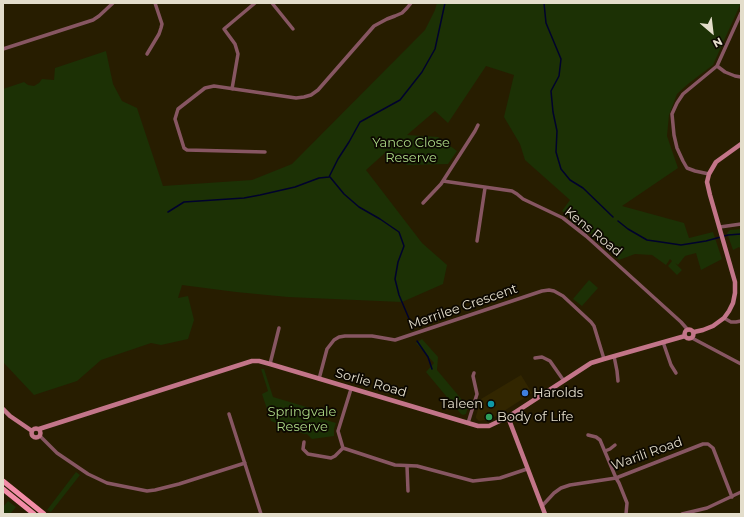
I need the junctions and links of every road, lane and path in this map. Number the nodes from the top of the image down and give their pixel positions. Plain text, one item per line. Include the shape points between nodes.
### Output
1 (112, 3) edge
2 (155, 3) edge
3 (255, 3) edge
4 (272, 3) edge
5 (411, 3) edge
6 (741, 13) edge
7 (293, 29) dead end
8 (3, 49) edge
9 (147, 54) dead end
10 (717, 66) junction
11 (741, 78) edge
12 (232, 89) junction
13 (478, 125) dead end
14 (741, 144) edge
15 (265, 152) dead end
16 (708, 174) junction
17 (443, 181) junction
18 (485, 188) junction
19 (423, 203) dead end
20 (741, 224) edge
21 (720, 227) junction
22 (477, 241) dead end
23 (724, 318) junction
24 (741, 321) edge
25 (279, 328) dead end
26 (688, 330) junction
27 (694, 332) junction
28 (685, 336) junction
29 (692, 338) junction
30 (663, 342) junction
31 (614, 356) junction
32 (535, 358) dead end
33 (604, 359) junction
34 (270, 364) junction
35 (741, 364) edge
36 (474, 372) dead end
37 (676, 372) dead end
38 (319, 379) junction
39 (564, 381) junction
40 (618, 381) dead end
41 (351, 389) junction
42 (3, 409) edge
43 (229, 414) dead end
44 (508, 416) junction
45 (468, 423) junction
46 (39, 430) junction
47 (32, 431) junction
48 (588, 435) dead end
49 (40, 436) junction
50 (304, 442) dead end
51 (615, 446) dead end
52 (342, 448) junction
53 (605, 451) junction
54 (245, 463) junction
55 (407, 466) junction
56 (528, 469) junction
57 (616, 478) junction
58 (3, 481) edge
59 (3, 489) edge
60 (408, 490) dead end
61 (741, 492) edge
62 (732, 497) junction
63 (542, 506) junction
64 (34, 514) edge
65 (44, 514) edge
66 (261, 514) edge
67 (545, 514) edge
68 (626, 514) edge
69 (682, 514) edge

1 - 8 street via 93,20
2 - 9 street via 162,24
3 - 12 street via 224,29 235,44 238,54
4 - 7 street
5 - 12 street via 402,13 374,26 311,95 296,98
6 - 10 street
10 - 11 street
10 - 16 street via 683,94 672,114 674,135 682,161 688,168
12 - 15 street via 214,86 205,88 178,109 175,119 184,148
13 - 17 street
14 - 16 street via 716,162
16 - 21 street via 707,182
17 - 18 street, Kens Road
17 - 19 street
18 - 22 street
18 - 26 street, Kens Road via 512,191 563,218
20 - 21 street
21 - 23 street via 735,282 733,303
23 - 24 street via 731,322
23 - 27 street via 713,326
25 - 34 street
26 - 27 street
26 - 28 street
27 - 29 street
28 - 29 street
28 - 30 street, Sorlie Road
29 - 35 street
30 - 31 street, Sorlie Road
30 - 37 street
31 - 33 street, Sorlie Road
31 - 40 street
32 - 39 street via 542,357 550,361
33 - 38 street, Merrilee Crescent via 591,322 563,296 549,290 395,340 372,336 340,337 334,340 328,349
33 - 39 street, Sorlie Road
34 - 38 street, Sorlie Road
34 - 46 street, Sorlie Road via 252,361
36 - 45 street via 477,394
38 - 41 street, Sorlie Road
39 - 44 street, Sorlie Road
41 - 45 street, Sorlie Road
41 - 52 street via 338,431
42 - 47 street
43 - 54 street
44 - 45 street, Sorlie Road via 490,426
44 - 56 street
46 - 47 street via 36,428
46 - 49 street
47 - 49 street via 34,437
48 - 53 street via 600,440
49 - 54 street via 57,453 88,474 107,483 147,491 185,483
50 - 52 street via 303,449 308,454 331,458
51 - 53 street
52 - 55 street via 395,465
53 - 57 street
54 - 66 street
55 - 56 street via 417,466 473,481 500,478
55 - 60 street
56 - 63 street
57 - 62 street, Warili Road via 708,444 713,448
57 - 63 street, Warili Road via 561,488
57 - 68 street via 627,503
58 - 65 main road
59 - 64 main road
61 - 62 street
62 - 69 street via 707,508
63 - 67 street

